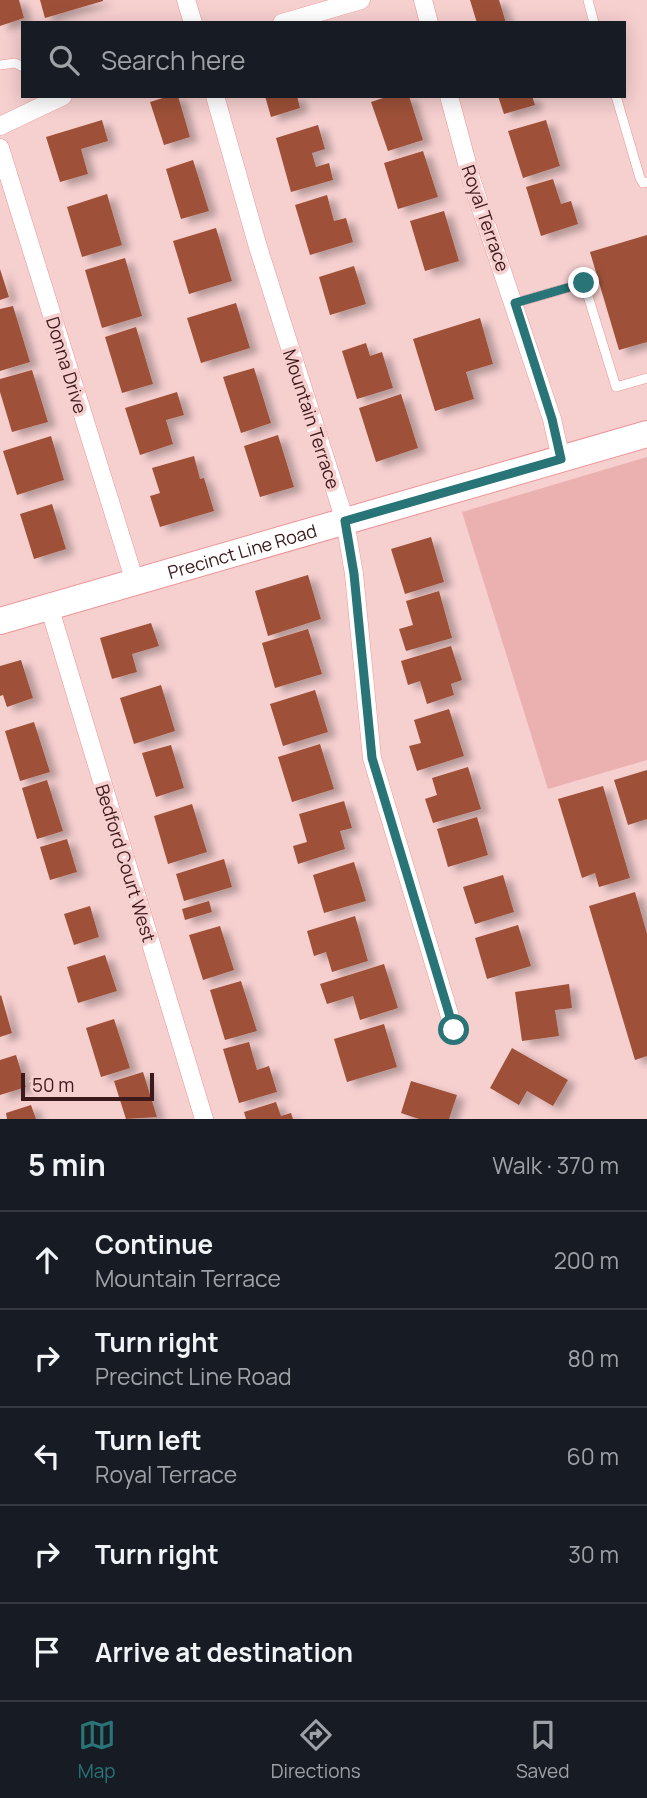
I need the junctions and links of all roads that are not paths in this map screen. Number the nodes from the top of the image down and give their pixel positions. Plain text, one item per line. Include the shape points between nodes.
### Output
1 (186, 0) edge
2 (361, 0) edge
3 (423, 0) edge
4 (588, 0) edge
5 (192, 21) edge
6 (289, 21) edge
7 (428, 21) edge
8 (593, 21) edge
9 (0, 65) edge
10 (21, 66) edge
11 (56, 98) edge
12 (216, 98) edge
13 (450, 98) edge
14 (617, 98) edge
15 (0, 126) edge
16 (0, 148) edge
17 (647, 182) edge
18 (515, 303) junction
19 (647, 378) edge
20 (647, 434) edge
21 (561, 459) junction
22 (345, 521) junction
23 (135, 582) junction
24 (49, 606) junction
25 (0, 621) edge
26 (454, 1030) dead end
27 (204, 1119) edge

1 - 5 street
2 - 6 street
3 - 7 street
4 - 8 lane
9 - 10 lane
11 - 15 street
12 - 22 street, Mountain Terrace
13 - 18 street, Royal Terrace via 472,182
14 - 17 lane via 640,178
16 - 23 street, Donna Drive
18 - 19 lane via 584,283 616,387
18 - 21 street, Royal Terrace
20 - 21 main road, Precinct Line Road
21 - 22 main road, Precinct Line Road
22 - 23 main road, Precinct Line Road
22 - 26 street, Mountain Terrace via 372,758
23 - 24 main road, Precinct Line Road
24 - 25 main road, Precinct Line Road
24 - 27 street, Bedford Court West

